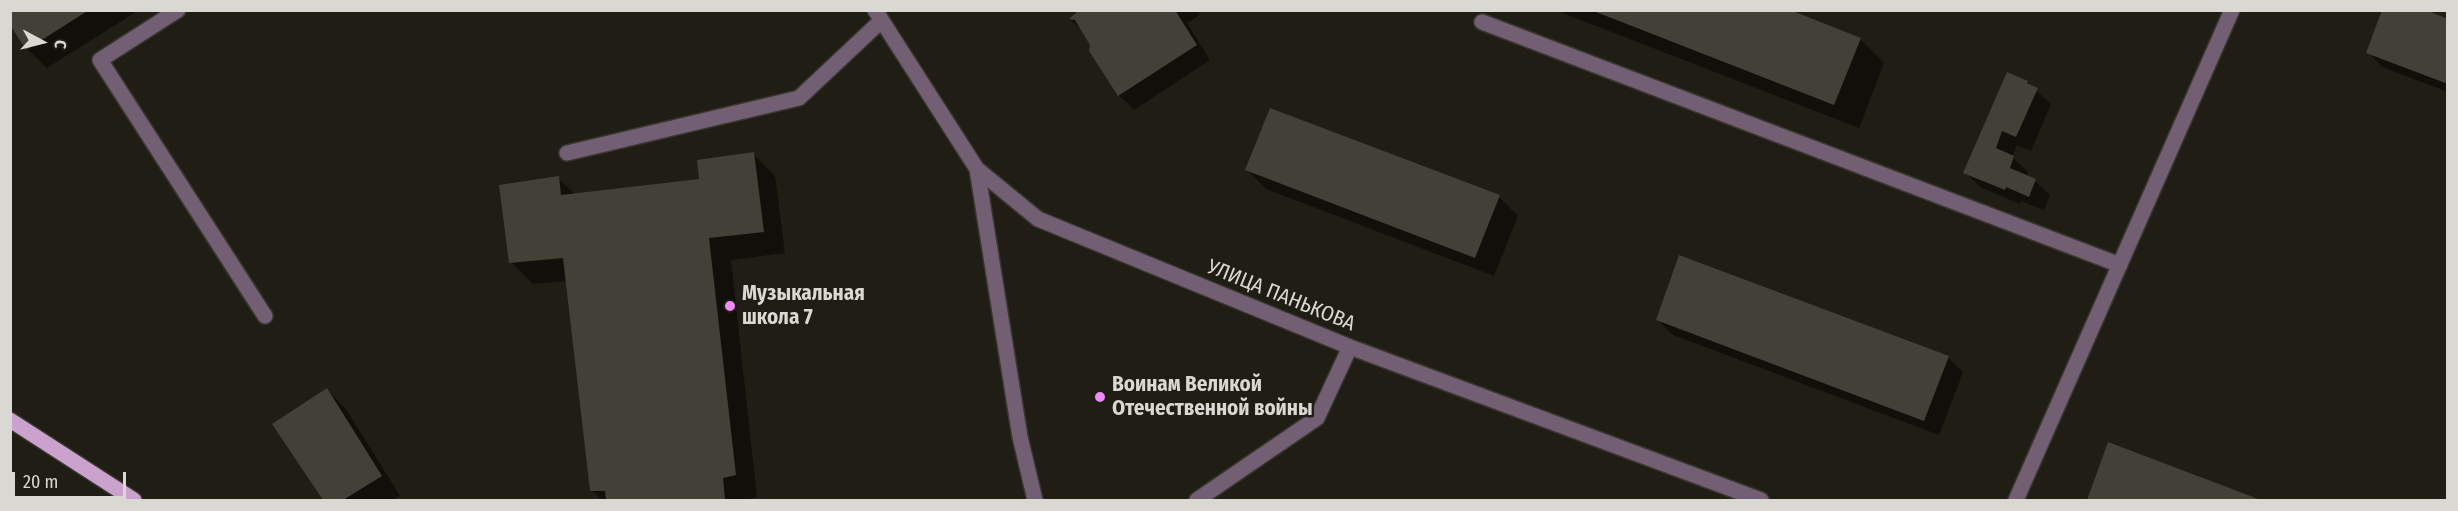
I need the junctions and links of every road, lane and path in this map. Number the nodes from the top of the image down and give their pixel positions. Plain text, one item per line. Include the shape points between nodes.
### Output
1 (178, 10) edge
2 (2232, 10) edge
3 (878, 16) edge
4 (1482, 22) dead end
5 (567, 153) dead end
6 (977, 169) junction
7 (2120, 265) junction
8 (265, 316) dead end
9 (1350, 347) junction
10 (10, 420) edge
11 (134, 501) edge
12 (1035, 501) edge
13 (1197, 501) edge
14 (1761, 501) edge
15 (2016, 501) edge

1 - 8 street via 100,60
2 - 7 street
3 - 5 street via 799,98
3 - 6 street, УЛИЦА ПАНЬКОВА
4 - 7 street
6 - 9 street, УЛИЦА ПАНЬКОВА via 1038,219
6 - 12 street via 1020,437
7 - 15 street
9 - 13 street via 1317,418
9 - 14 street, УЛИЦА ПАНЬКОВА
10 - 11 main road

